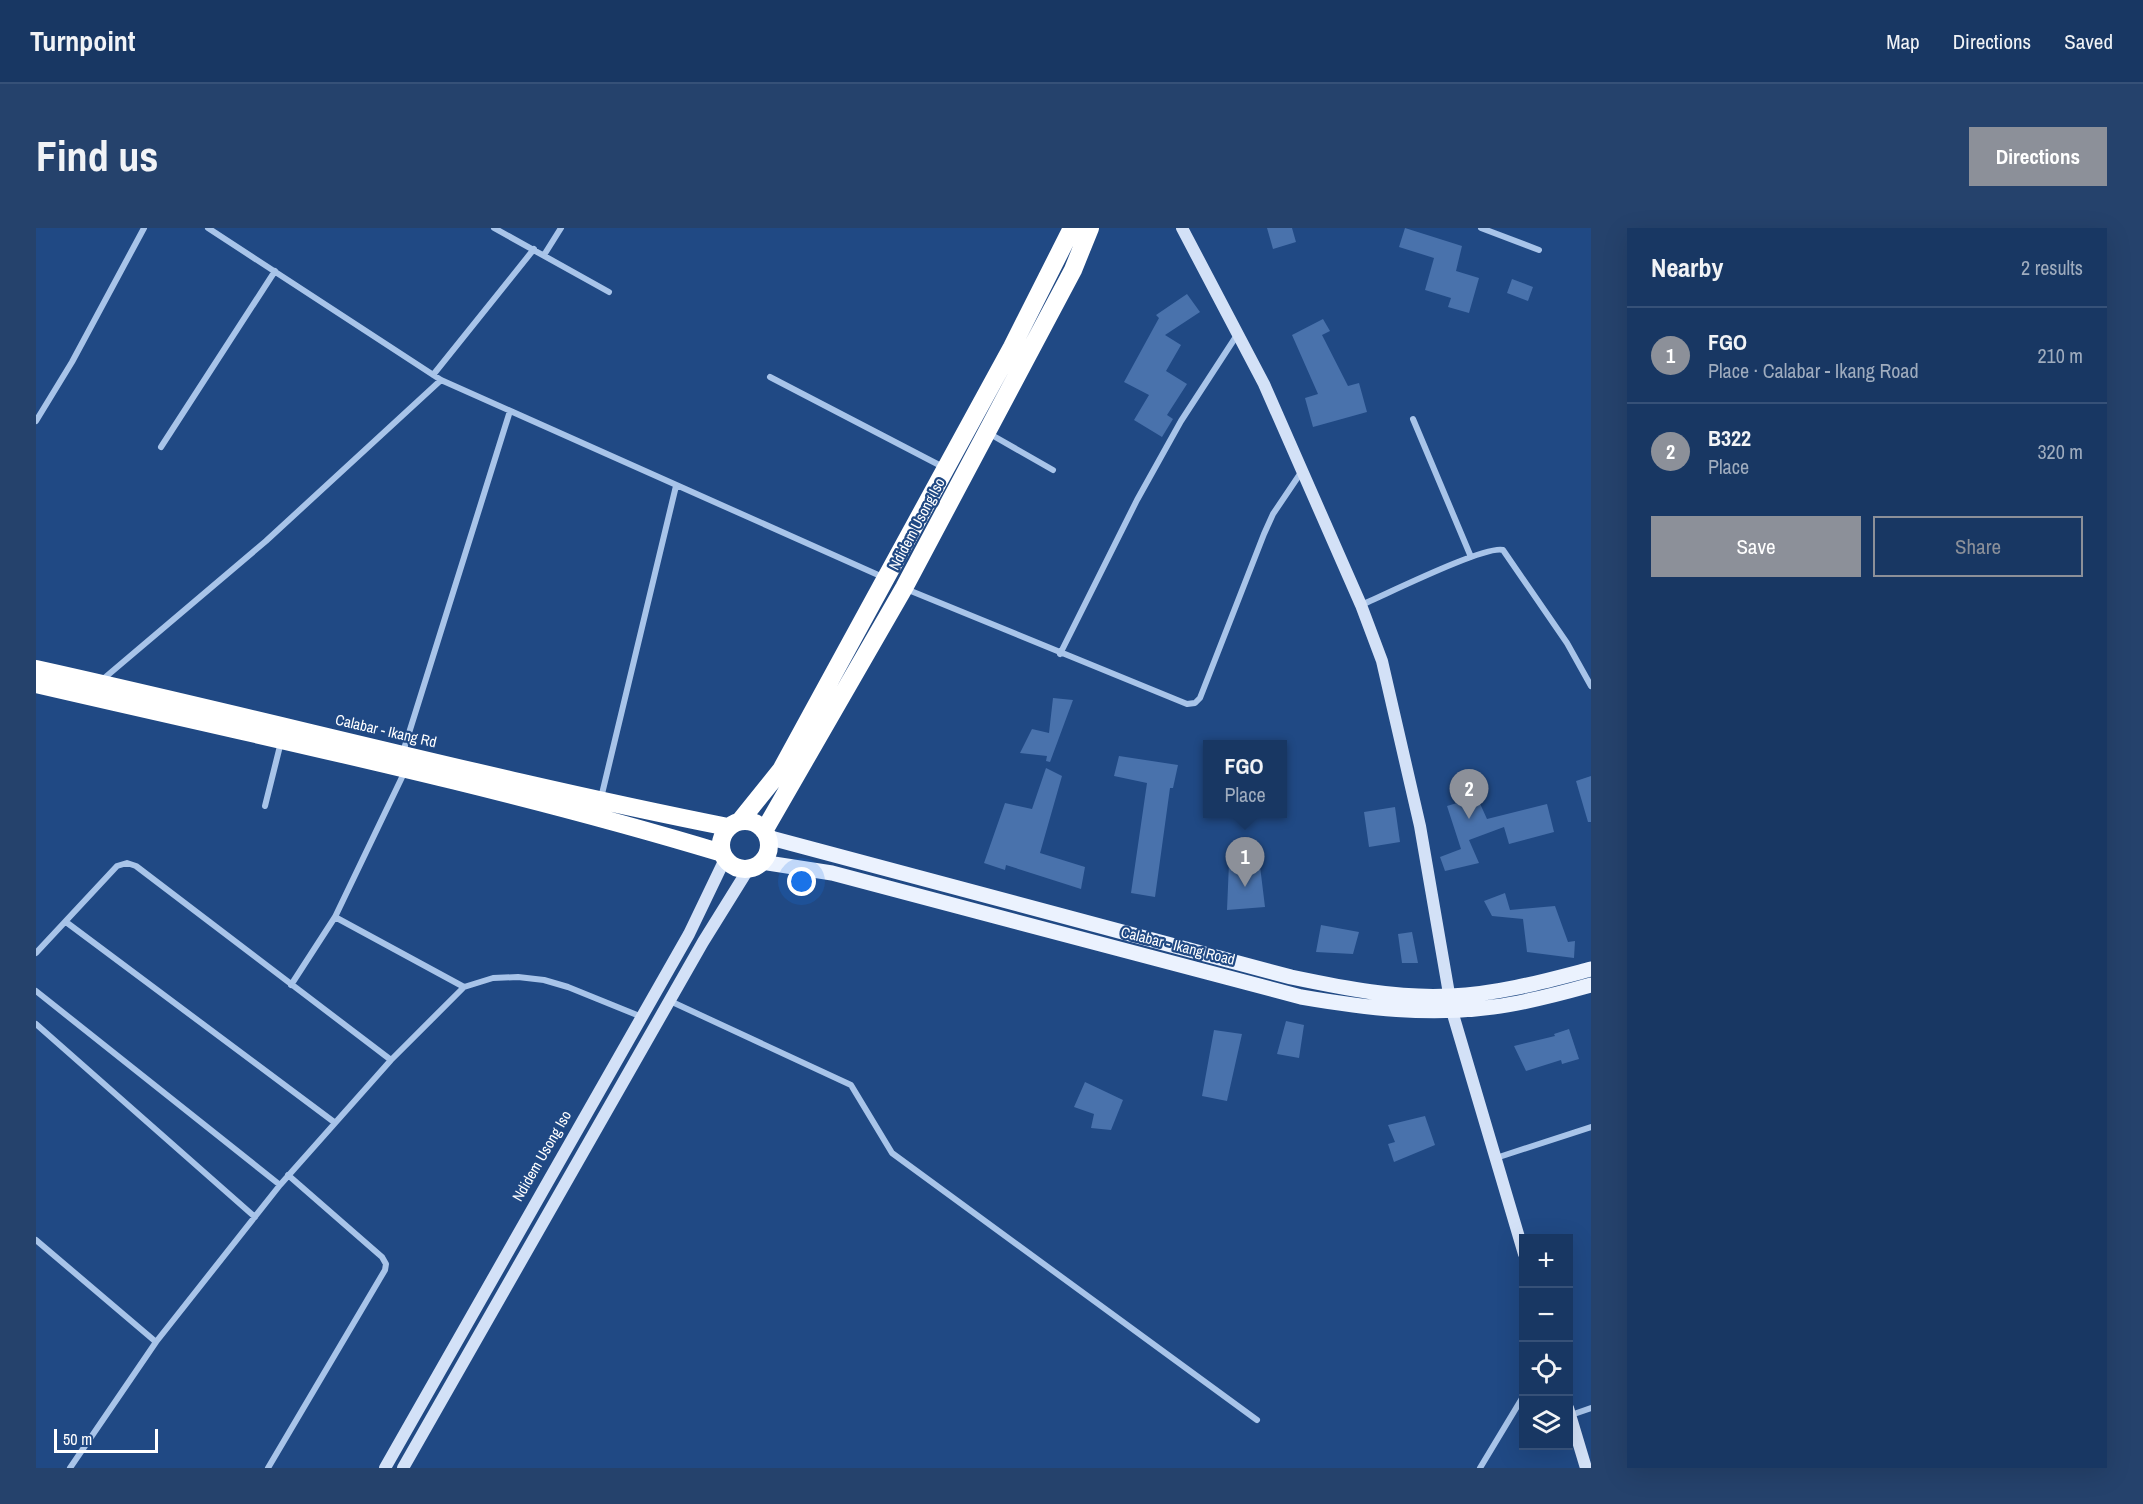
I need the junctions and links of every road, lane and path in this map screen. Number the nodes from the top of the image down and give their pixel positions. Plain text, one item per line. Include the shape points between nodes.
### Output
1 (144, 228) edge
2 (208, 228) edge
3 (494, 228) edge
4 (561, 228) edge
5 (1072, 228) edge
6 (1090, 228) edge
7 (1182, 228) edge
8 (1481, 228) edge
9 (534, 249) junction
10 (1539, 250) dead end
11 (544, 255) junction
12 (274, 271) junction
13 (609, 292) dead end
14 (1238, 334) junction
15 (434, 375) junction
16 (770, 377) dead end
17 (441, 380) junction
18 (510, 411) junction
19 (1413, 420) dead end
20 (36, 421) edge
21 (987, 432) junction
22 (161, 447) dead end
23 (946, 469) junction
24 (1053, 470) dead end
25 (1302, 471) junction
26 (676, 486) junction
27 (1472, 557) junction
28 (886, 579) junction
29 (904, 588) junction
30 (1361, 605) junction
31 (1060, 654) junction
32 (36, 669) edge
33 (99, 682) junction
34 (36, 684) edge
35 (1591, 686) edge
36 (282, 739) junction
37 (404, 762) junction
38 (600, 802) junction
39 (265, 806) dead end
40 (734, 825) junction
41 (766, 834) junction
42 (724, 856) junction
43 (755, 865) junction
44 (335, 917) junction
45 (66, 922) junction
46 (36, 953) edge
47 (1591, 969) edge
48 (291, 985) junction
49 (1591, 985) edge
50 (464, 987) junction
51 (36, 991) edge
52 (669, 1001) junction
53 (1450, 1004) junction
54 (643, 1017) junction
55 (36, 1024) edge
56 (391, 1060) junction
57 (334, 1122) junction
58 (1591, 1127) edge
59 (1495, 1158) junction
60 (288, 1175) junction
61 (280, 1185) junction
62 (255, 1217) junction
63 (1519, 1237) edge
64 (36, 1240) edge
65 (156, 1341) junction
66 (1523, 1396) edge
67 (1591, 1408) edge
68 (1573, 1411) edge
69 (1257, 1420) dead end
70 (1573, 1422) edge
71 (70, 1468) edge
72 (268, 1468) edge
73 (385, 1468) edge
74 (403, 1468) edge
75 (1480, 1468) edge
76 (1586, 1468) edge

1 - 20 street
2 - 12 street
3 - 9 street
4 - 11 street
5 - 23 highway, Ndidem Usong Iso
6 - 21 highway, Ndidem Usong Iso via 1073,270
7 - 14 street
8 - 10 street
9 - 11 street
9 - 15 street
11 - 13 street
12 - 15 street
12 - 22 street
14 - 25 street
14 - 31 street via 1137,500
15 - 17 street
16 - 23 street
17 - 18 street
17 - 33 street via 266,541
18 - 26 street
18 - 37 street
19 - 27 street
21 - 24 street
21 - 29 highway, Ndidem Usong Iso
23 - 28 highway, Ndidem Usong Iso
25 - 30 street
25 - 31 street via 1273,514 1198,702 1187,704
26 - 28 street
26 - 38 street
27 - 30 street
27 - 35 street via 1497,549 1509,555
28 - 40 highway, Ndidem Usong Iso via 781,770
29 - 31 street
29 - 41 highway, Ndidem Usong Iso
30 - 53 street via 1382,661 1420,826
32 - 33 highway, Calabar - Ikang Rd
33 - 37 highway, Calabar - Ikang Rd
34 - 36 highway, Calabar - Ikang Rd
36 - 37 highway, Calabar - Ikang Rd
36 - 39 street
37 - 38 highway, Calabar - Ikang Rd
37 - 42 highway, Calabar - Ikang Rd via 598,815
37 - 44 street
38 - 40 highway, Calabar - Ikang Rd
40 - 41 highway via 754,823
40 - 42 highway via 722,839
41 - 43 highway via 768,850
41 - 53 main road, Calabar - Ikang Road via 1291,977
42 - 43 highway via 736,867
42 - 54 street, Ndidem Usong Iso via 690,934
43 - 52 street
43 - 53 main road, Calabar - Ikang Road via 832,873 1301,996 1411,1011
44 - 48 street
44 - 50 street
45 - 46 street
45 - 48 street via 117,866 127,863
45 - 57 street
47 - 53 main road, Calabar - Ikang Road
48 - 56 street
49 - 53 main road, Calabar - Ikang Road via 1494,1007
50 - 54 street via 493,978 544,980
50 - 56 street
51 - 61 street
52 - 69 street via 851,1085 892,1153
52 - 74 street
53 - 59 street
54 - 73 street, Ndidem Usong Iso
55 - 62 street
56 - 57 street
57 - 60 street
58 - 59 street
59 - 63 street
60 - 61 street
60 - 72 street via 386,1264
61 - 62 street
62 - 65 street
64 - 65 street
65 - 71 street
66 - 75 street
67 - 68 street
70 - 76 street

